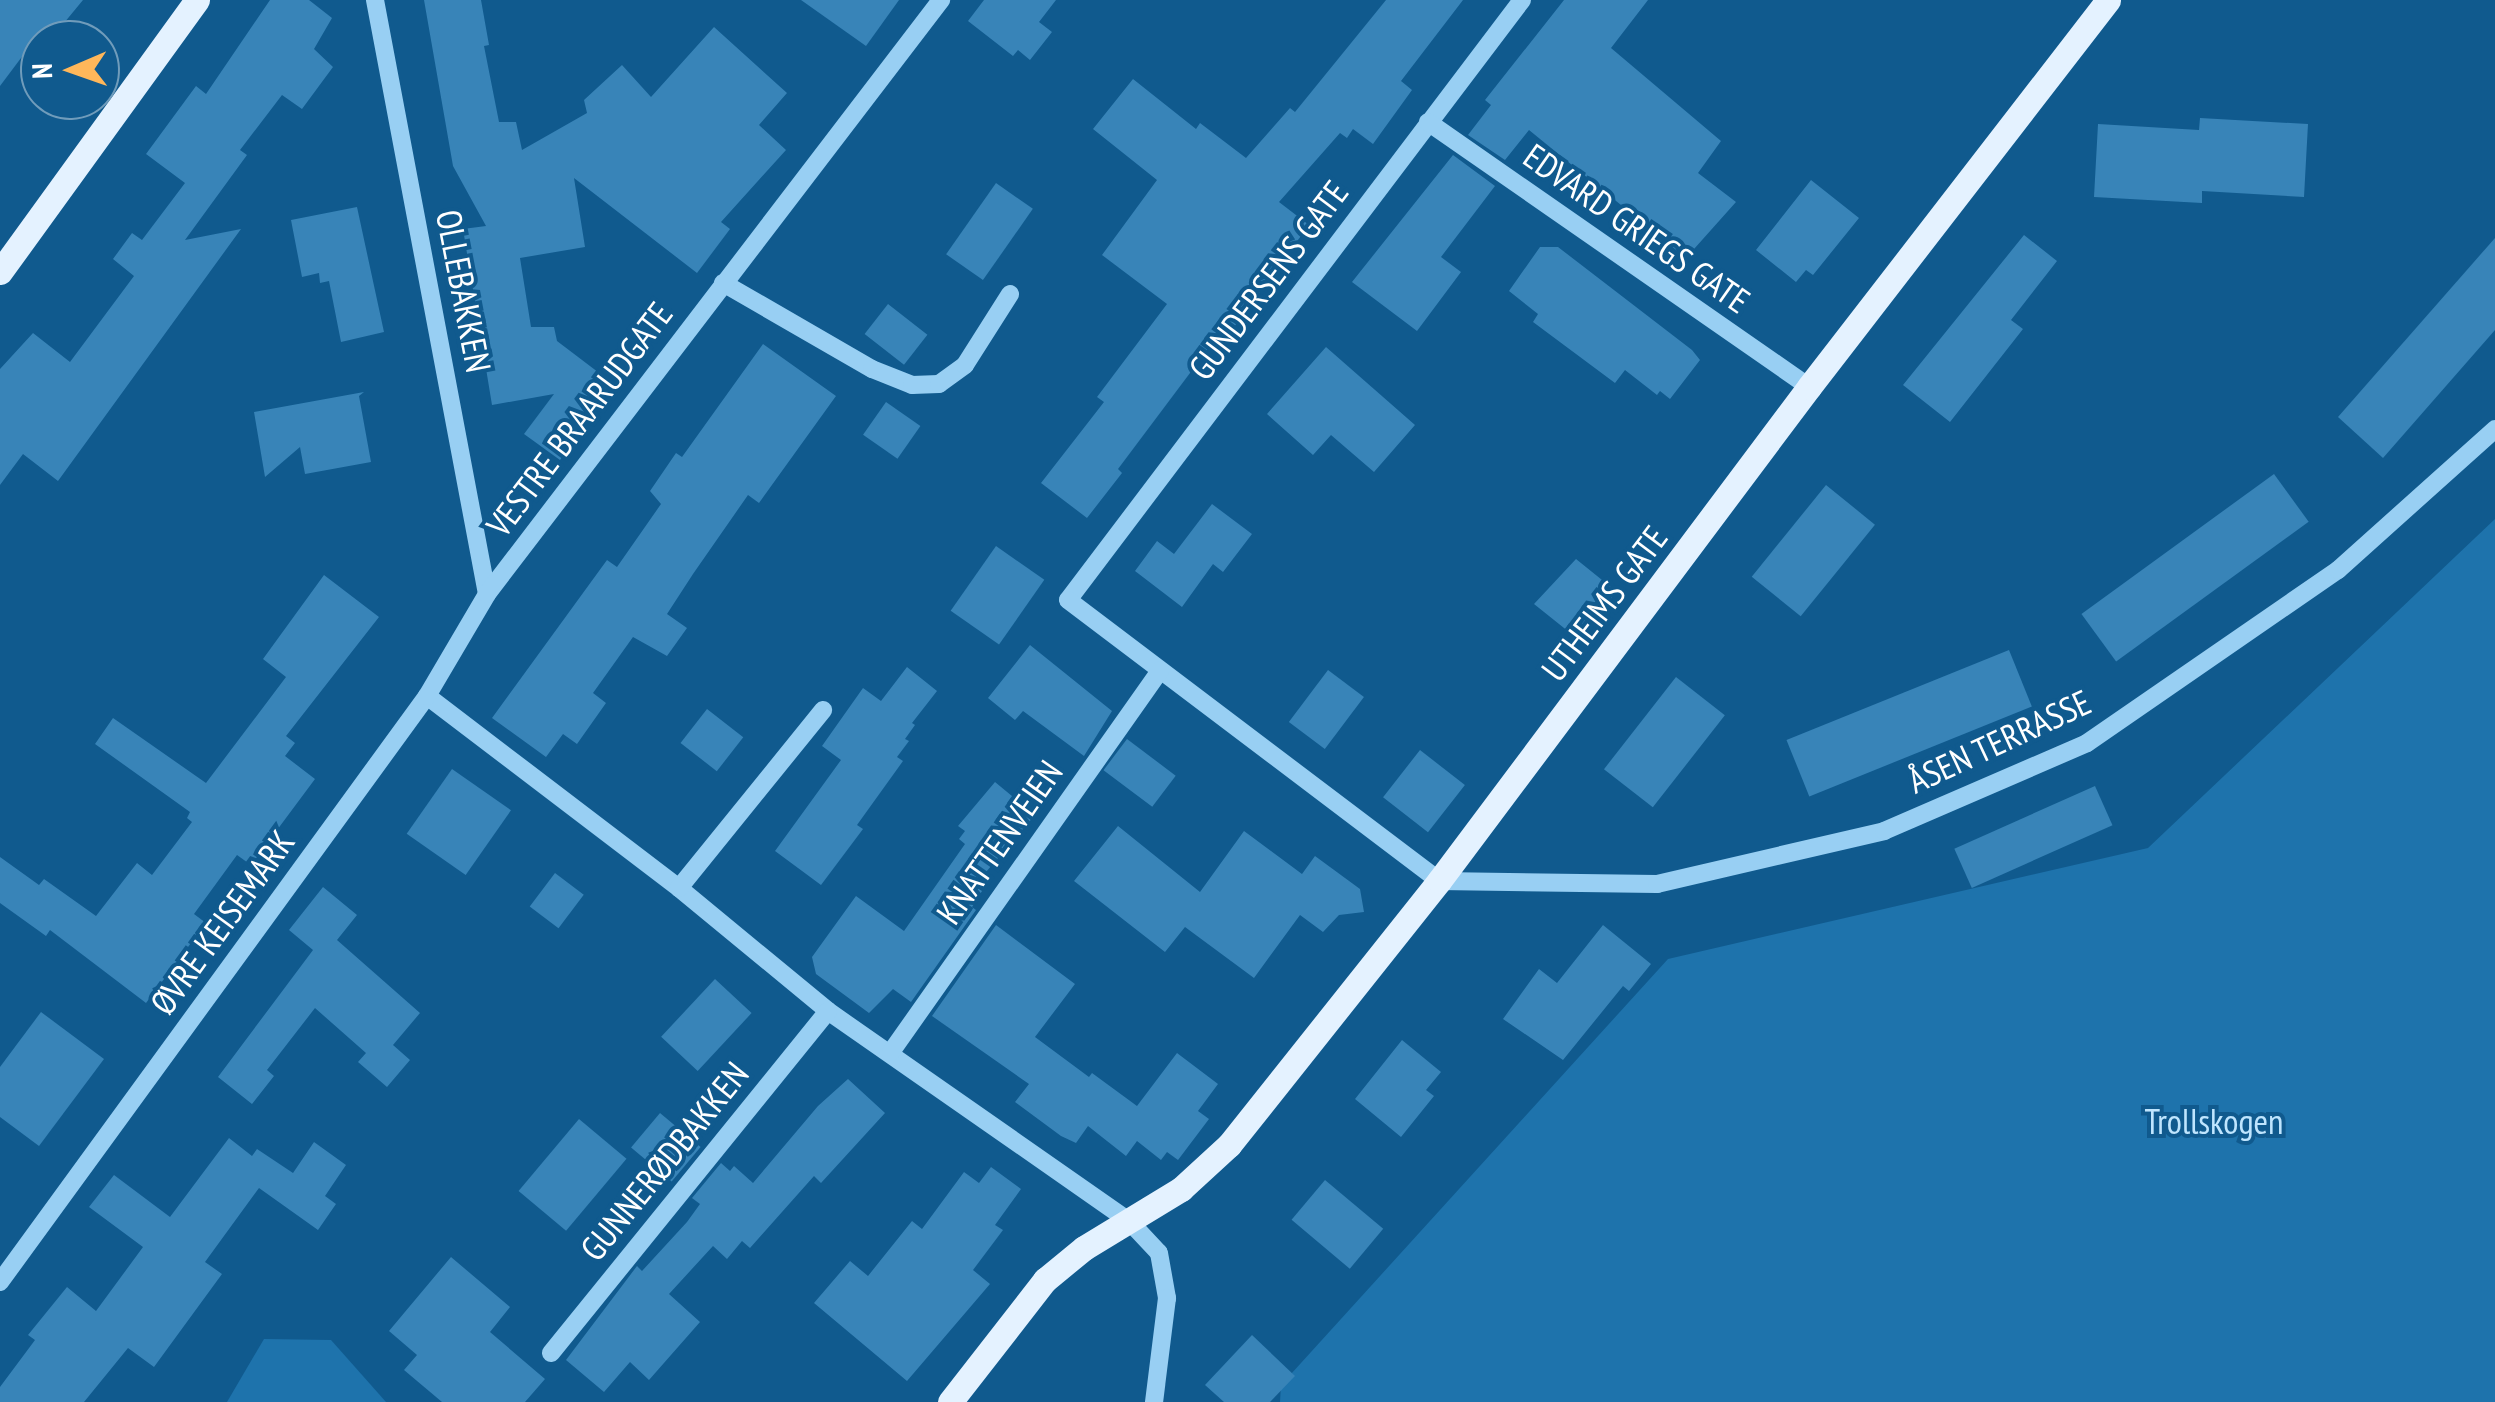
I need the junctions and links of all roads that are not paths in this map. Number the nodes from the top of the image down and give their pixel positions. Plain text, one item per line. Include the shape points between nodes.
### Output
1 (197, 0) edge
2 (376, 0) edge
3 (941, 0) edge
4 (1522, 0) edge
5 (2108, 0) edge
6 (1428, 122) junction
7 (0, 272) edge
8 (723, 283) junction
9 (1010, 294) dead end
10 (1810, 386) junction
11 (2495, 429) edge
12 (487, 594) junction
13 (1160, 670) junction
14 (427, 696) junction
15 (824, 710) dead end
16 (1439, 882) junction
17 (678, 888) junction
18 (828, 1011) junction
19 (891, 1052) junction
20 (1130, 1222) junction
21 (0, 1282) edge
22 (551, 1353) dead end
23 (950, 1402) edge
24 (1154, 1402) edge

1 - 7 main road
2 - 12 street, OLLEBAKKEN
3 - 8 street, VESTRE BRAARUDGATE
4 - 6 street, GUNDERSENS GATE
5 - 10 main road, UTHEIMS GATE
6 - 10 street, EDVARD GRIEGS GATE
6 - 13 street, GUNDERSENS GATE via 1068,600
8 - 9 street via 912,385 939,384 965,365
8 - 12 street, VESTRE BRAARUDGATE
10 - 16 main road, UTHEIMS GATE
11 - 16 street, ÅSEN TERRASSE via 2338,570 2087,742 1884,831 1656,884
12 - 14 street, ØVRE KEISEMARK
13 - 16 street
13 - 19 street, KNATTENVEIEN
14 - 17 street
14 - 21 street, ØVRE KEISEMARK
15 - 17 street
16 - 20 main road, UTHEIMS GATE via 1229,1145
17 - 18 street
18 - 19 street
18 - 22 street, GUNNERØDBAKKEN
19 - 20 street
20 - 23 main road, UTHEIMS GATE via 1045,1280
20 - 24 street via 1159,1253 1167,1298

